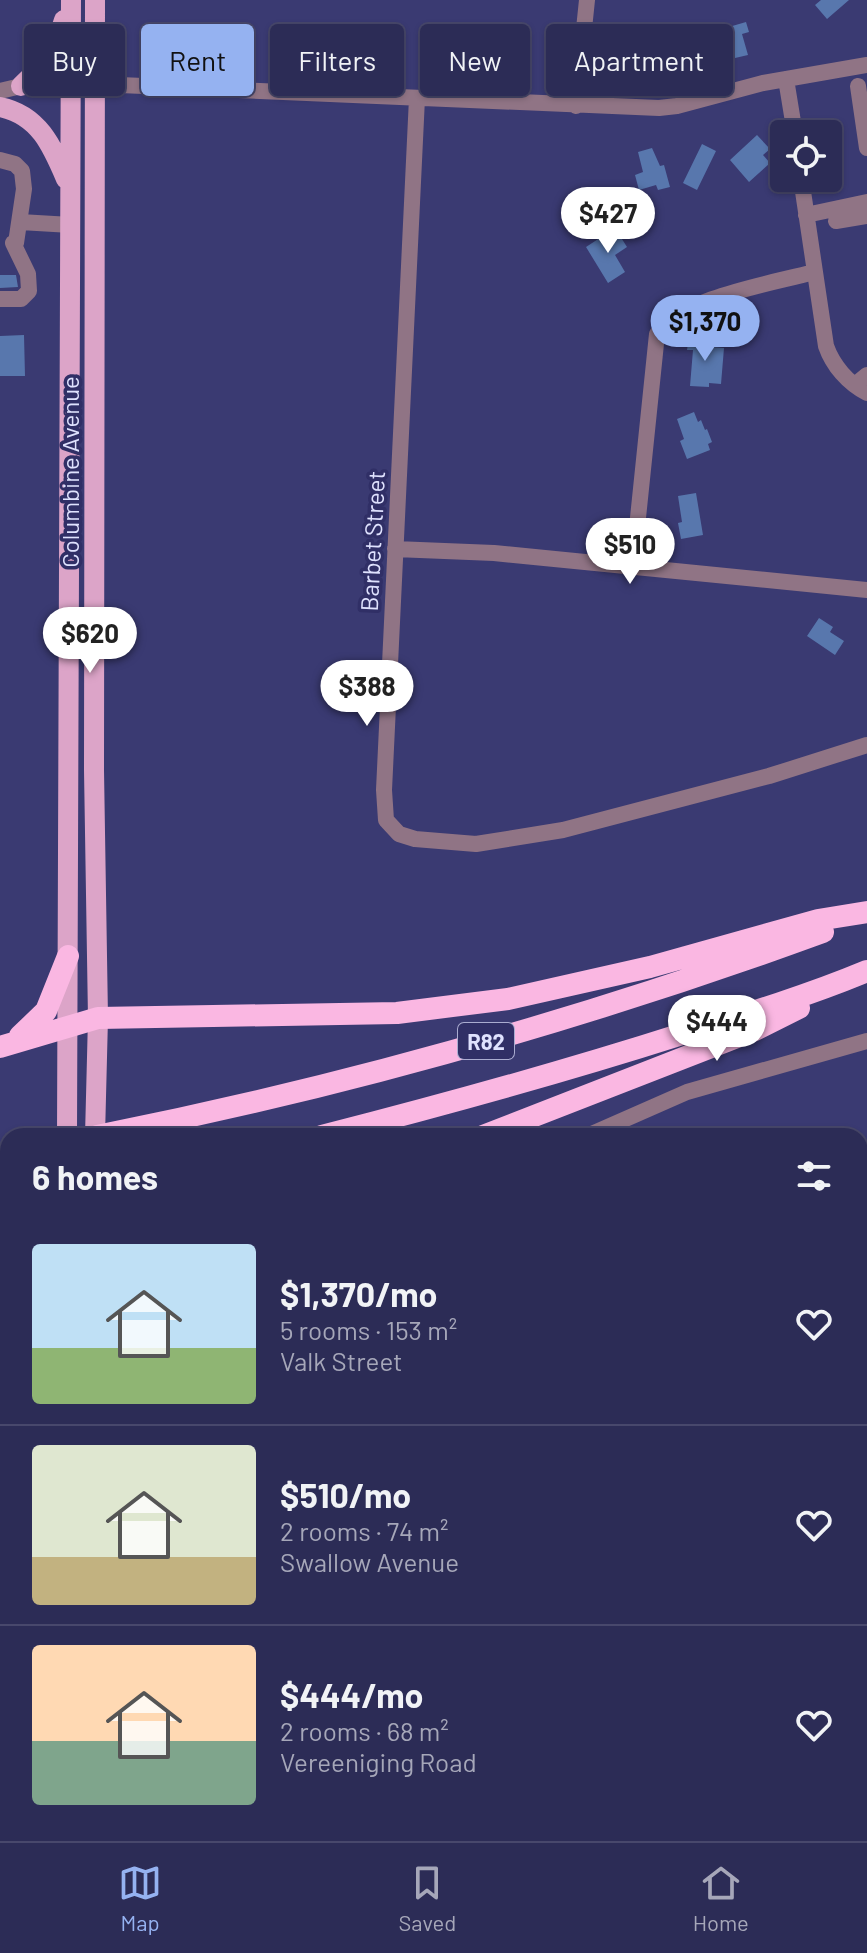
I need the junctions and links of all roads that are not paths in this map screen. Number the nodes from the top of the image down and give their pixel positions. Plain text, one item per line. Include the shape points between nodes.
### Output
1 (70, 0) edge
2 (95, 0) edge
3 (587, 0) edge
4 (70, 24) edge
5 (95, 24) edge
6 (867, 65) edge
7 (786, 79) junction
8 (125, 85) edge
9 (21, 86) junction
10 (24, 86) edge
11 (858, 86) dead end
12 (0, 91) edge
13 (70, 96) edge
14 (96, 96) edge
15 (417, 98) junction
16 (576, 106) junction
17 (0, 107) edge
18 (793, 120) edge
19 (867, 148) edge
20 (0, 160) edge
21 (71, 190) junction
22 (803, 192) edge
23 (867, 202) edge
24 (806, 215) junction
25 (867, 216) edge
26 (836, 221) dead end
27 (20, 222) junction
28 (71, 225) junction
29 (814, 272) junction
30 (0, 299) edge
31 (863, 384) edge
32 (395, 549) junction
33 (633, 566) junction
34 (867, 590) edge
35 (867, 745) edge
36 (867, 914) edge
37 (68, 956) junction
38 (867, 971) edge
39 (829, 987) junction
40 (98, 1018) junction
41 (67, 1025) junction
42 (867, 1041) edge
43 (5, 1045) edge
44 (67, 1128) edge
45 (96, 1128) edge
46 (134, 1128) edge
47 (352, 1128) edge
48 (504, 1128) edge
49 (605, 1128) edge

1 - 4 main road, Columbine Avenue
1 - 9 main road via 56,45
2 - 5 main road, Columbine Avenue
3 - 16 street
6 - 7 street
7 - 16 street via 668,107
7 - 18 street
8 - 15 street
9 - 10 street
9 - 12 street
11 - 19 street
13 - 21 main road, Columbine Avenue
14 - 40 main road, Columbine Avenue
15 - 16 street
15 - 32 street, Barbet Street
17 - 21 main road via 41,129
20 - 27 street via 22,171
21 - 28 main road, Columbine Avenue
22 - 24 street
23 - 24 street
24 - 29 street
25 - 26 street
27 - 28 street
27 - 30 street via 14,243 28,274 29,291 21,299
28 - 37 main road, Columbine Avenue
29 - 31 street via 829,357
29 - 33 street via 693,306 672,317 657,334
32 - 33 street
32 - 35 street, Barbet Street via 383,807 389,826 405,837 476,844 537,836
33 - 34 street
36 - 40 highway via 818,920 576,985 446,1008 348,1015
36 - 46 highway, R82 via 748,960 449,1052
37 - 41 main road, Columbine Avenue
37 - 43 highway via 46,1011
38 - 39 highway, R82
39 - 47 highway, R82 via 527,1081
39 - 48 highway via 755,1030
40 - 41 highway
40 - 45 main road, Columbine Avenue
41 - 43 highway
41 - 44 main road, Columbine Avenue
42 - 49 street via 687,1092

